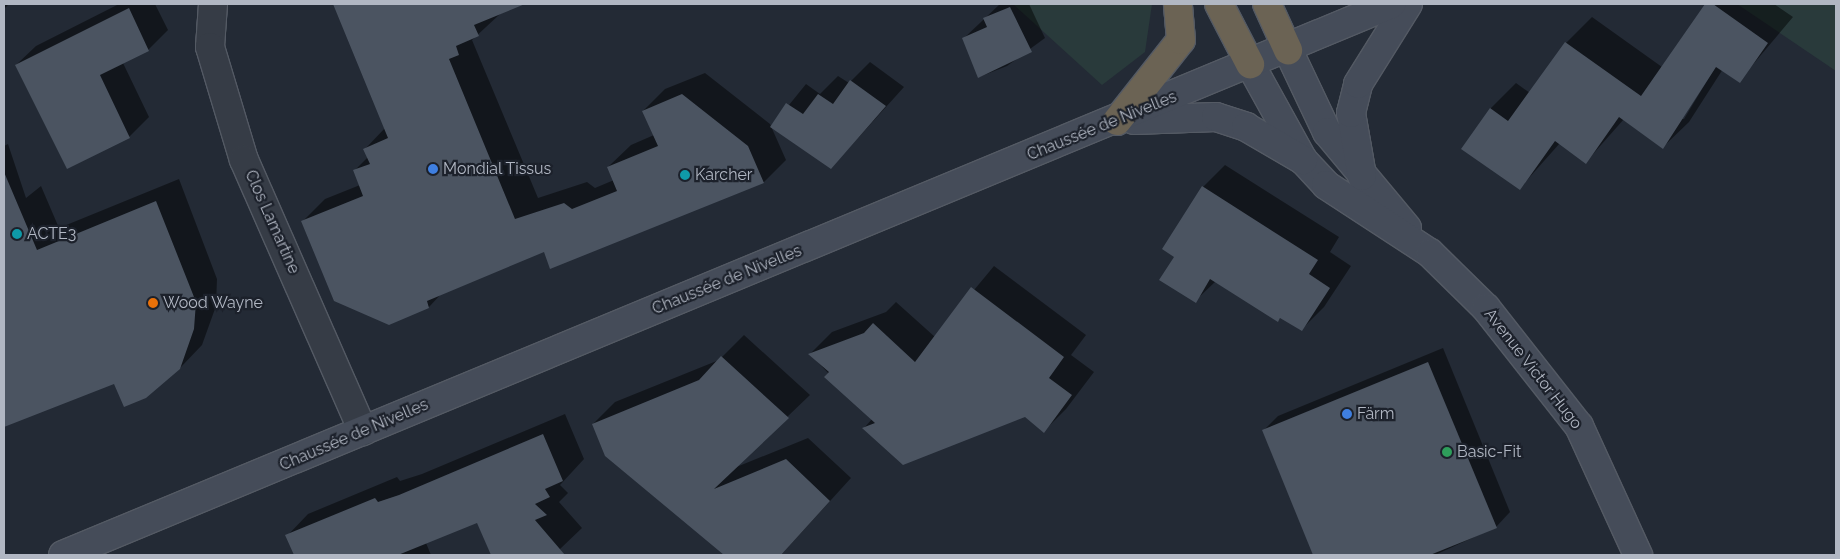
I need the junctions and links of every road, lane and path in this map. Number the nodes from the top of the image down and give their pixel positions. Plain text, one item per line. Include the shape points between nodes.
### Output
1 (212, 4) edge
2 (1178, 4) edge
3 (1219, 4) edge
4 (1267, 4) edge
5 (1391, 4) edge
6 (1408, 4) edge
7 (1288, 50) junction
8 (1250, 64) junction
9 (1117, 121) junction
10 (1303, 160) junction
11 (1362, 180) junction
12 (1430, 253) junction
13 (363, 431) junction
14 (63, 555) edge
15 (1638, 555) edge

1 - 13 street, Clos Lamartine via 210,47 244,160
2 - 9 highway via 1181,40
3 - 8 highway
4 - 7 highway
5 - 7 main road, Chaussée de Nivelles
6 - 11 main road via 1358,84 1351,113
7 - 8 main road, Chaussée de Nivelles
7 - 11 main road, Avenue Victor Hugo via 1327,132
8 - 9 main road, Chaussée de Nivelles
8 - 10 main road, Avenue Victor Hugo
9 - 10 main road, Avenue Victor Hugo via 1216,117 1246,128
9 - 13 main road, Chaussée de Nivelles
10 - 12 main road, Avenue Victor Hugo via 1352,205
11 - 12 main road, Avenue Victor Hugo
12 - 15 main road, Avenue Victor Hugo via 1486,308 1578,426
13 - 14 main road, Chaussée de Nivelles

